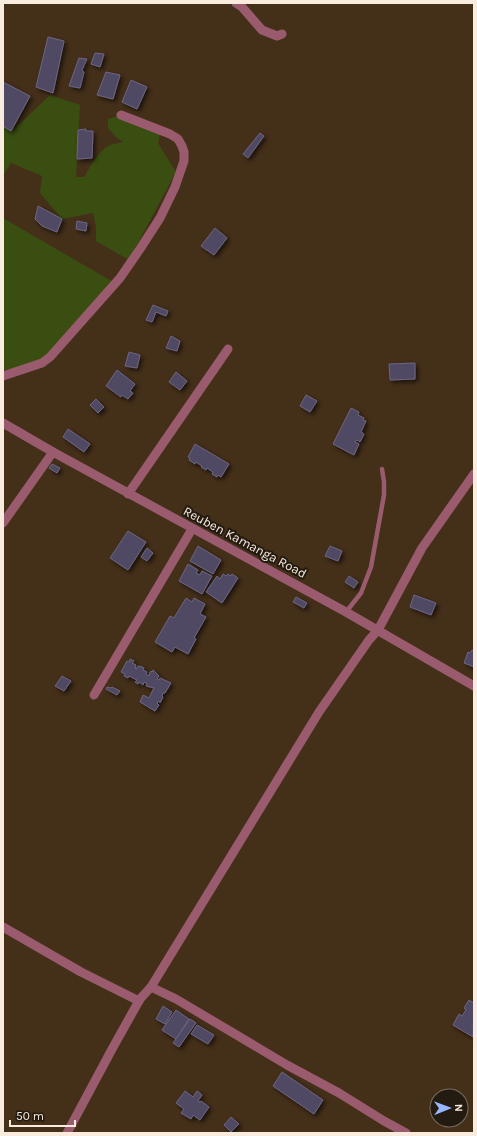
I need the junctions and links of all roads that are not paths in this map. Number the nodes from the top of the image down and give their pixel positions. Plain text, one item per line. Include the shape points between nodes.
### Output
1 (236, 3) edge
2 (282, 34) dead end
3 (121, 116) dead end
4 (228, 349) dead end
5 (3, 376) edge
6 (3, 422) edge
7 (53, 452) junction
8 (382, 468) dead end
9 (474, 474) edge
10 (128, 494) junction
11 (3, 523) edge
12 (192, 529) junction
13 (346, 612) junction
14 (378, 630) junction
15 (474, 686) edge
16 (94, 695) dead end
17 (3, 927) edge
18 (151, 987) junction
19 (139, 1001) junction
20 (67, 1133) edge
21 (406, 1133) edge

1 - 2 street via 262,30 277,36
3 - 5 street via 178,139 184,152 184,161 175,187 160,218 120,278 50,357 42,363
4 - 10 street
6 - 7 street, Reuben Kamanga Road
7 - 10 street, Reuben Kamanga Road
7 - 11 street
8 - 13 lane via 384,495 371,567 361,592
9 - 14 street via 422,548
10 - 12 street, Reuben Kamanga Road
12 - 13 street, Reuben Kamanga Road
12 - 16 street
13 - 14 street, Reuben Kamanga Road
14 - 15 street, Reuben Kamanga Road
14 - 18 street via 319,712
17 - 19 street via 81,972
18 - 19 street
18 - 21 street via 176,999
19 - 20 street

